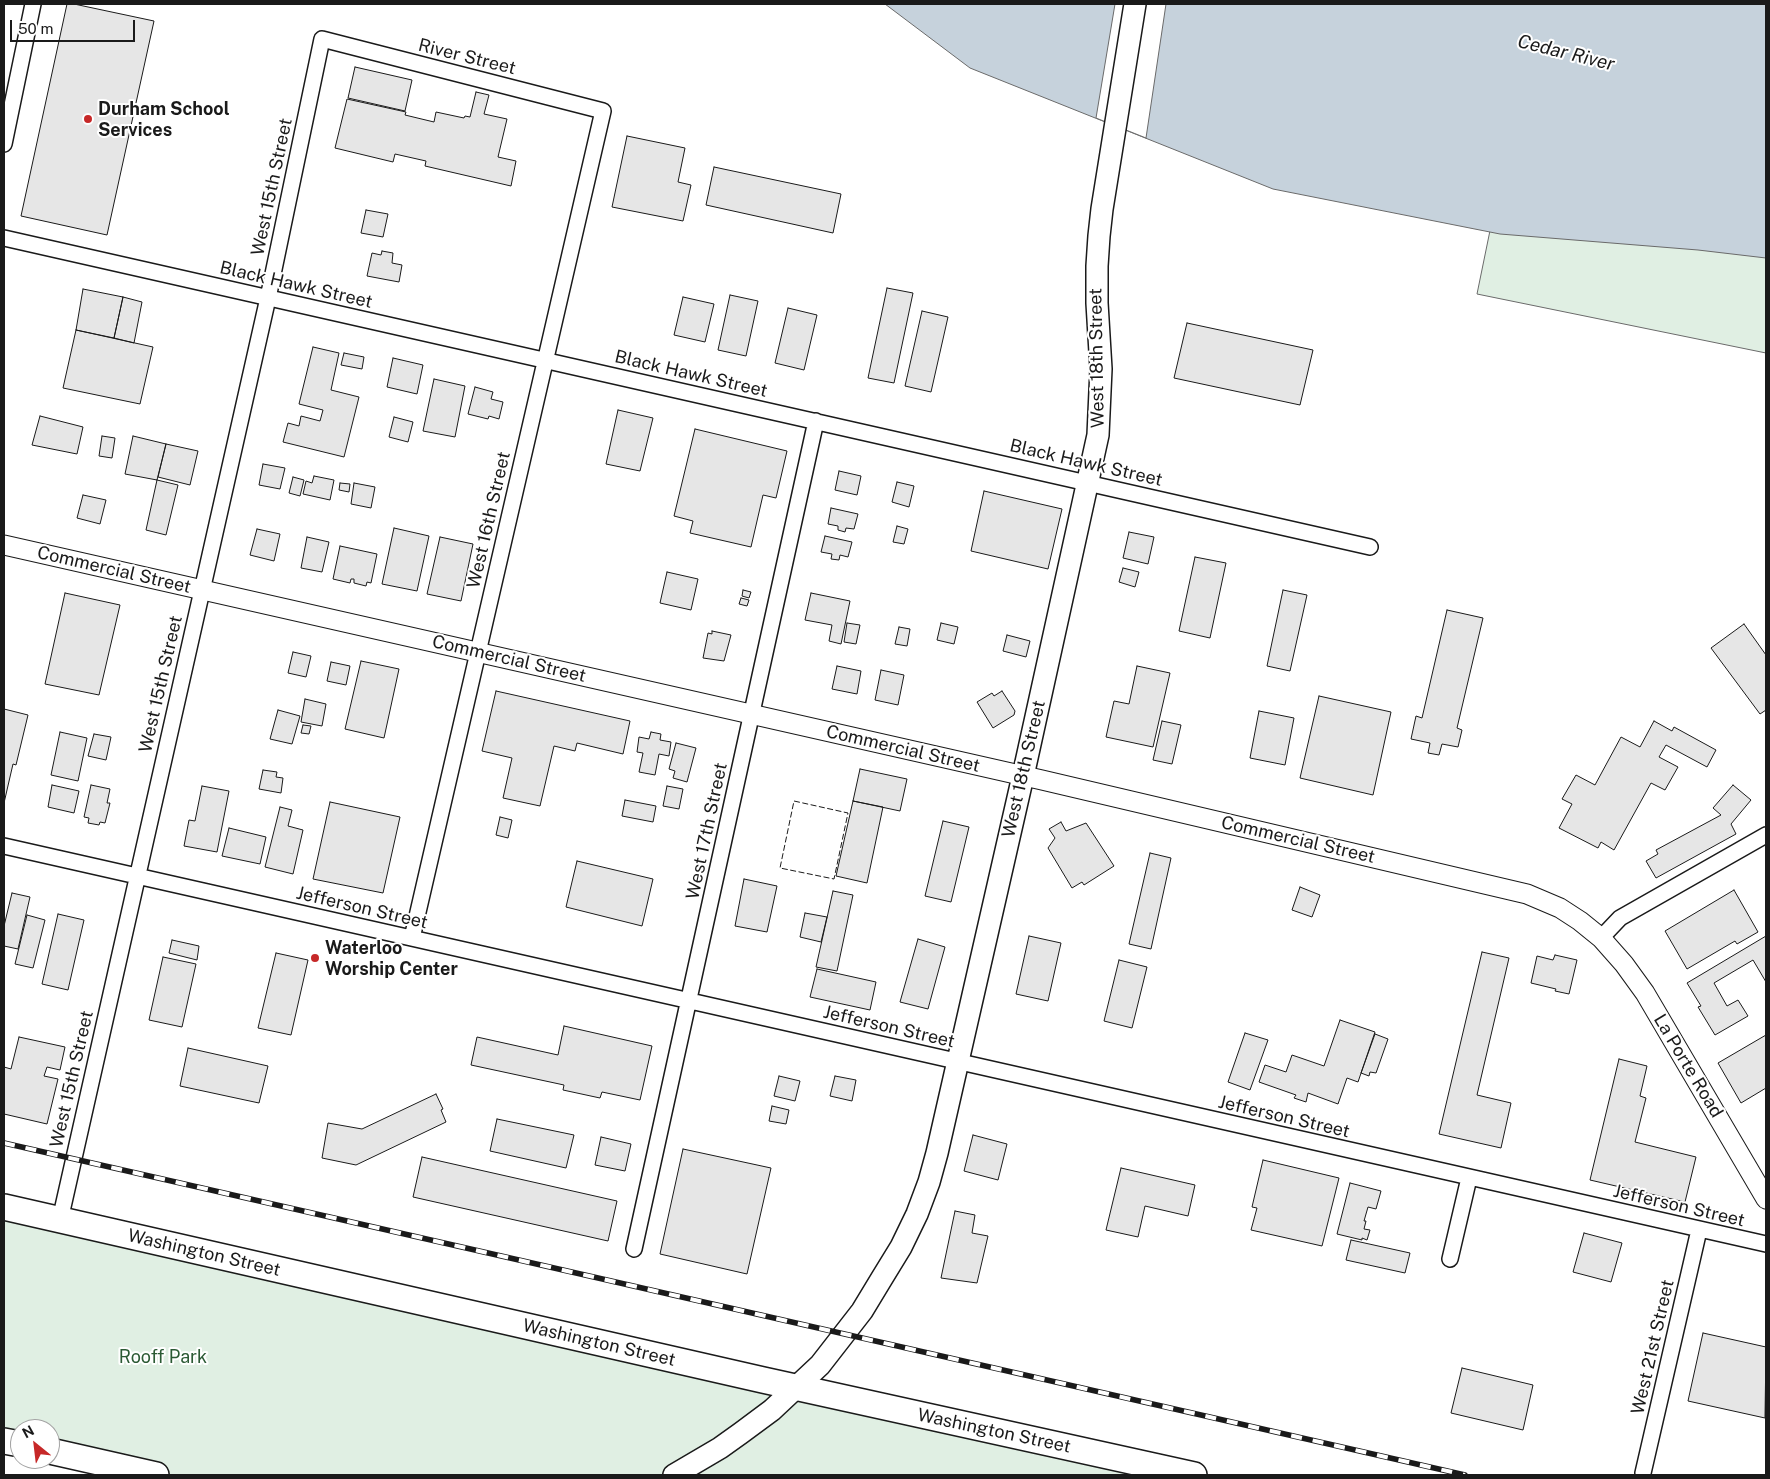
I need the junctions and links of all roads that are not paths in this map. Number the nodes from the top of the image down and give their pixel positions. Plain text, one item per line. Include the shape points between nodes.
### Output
1 (33, 4) edge
2 (1135, 4) edge
3 (322, 39) joint
4 (603, 111) joint
5 (4, 144) edge
6 (4, 238) edge
7 (268, 298) junction
8 (546, 360) junction
9 (816, 422) junction
10 (1088, 483) junction
11 (4, 545) edge
12 (1370, 547) dead end
13 (202, 590) junction
14 (478, 652) junction
15 (752, 714) junction
16 (1023, 776) junction
17 (1766, 835) edge
18 (4, 846) edge
19 (137, 876) junction
20 (412, 938) junction
21 (1601, 938) junction
22 (688, 1001) junction
23 (957, 1062) junction
24 (1469, 1178) junction
25 (1764, 1188) edge
26 (4, 1207) edge
27 (60, 1220) junction
28 (1699, 1230) junction
29 (1766, 1244) edge
30 (634, 1248) dead end
31 (1450, 1259) dead end
32 (796, 1388) junction
33 (60, 1453) edge
34 (1643, 1473) dead end
35 (156, 1475) edge
36 (674, 1475) edge
37 (1194, 1475) edge

1 - 5 street
2 - 10 main road, West 18th Street via 1102,209 1097,266 1100,416
3 - 4 street, River Street
3 - 7 street, West 15th Street
4 - 8 street, West 16th Street
6 - 7 street, Black Hawk Street
7 - 8 street, Black Hawk Street
7 - 13 street, West 15th Street
8 - 9 street, Black Hawk Street
8 - 14 street, West 16th Street
9 - 10 street, Black Hawk Street
9 - 15 street, West 17th Street
10 - 12 street, Black Hawk Street
10 - 16 main road, West 18th Street
11 - 13 street, Commercial Street
13 - 14 street, Commercial Street
13 - 19 street, West 15th Street
14 - 15 street, Commercial Street
14 - 20 street, West 16th Street
15 - 16 street, Commercial Street
15 - 22 street, West 17th Street
16 - 21 street, Commercial Street via 1528,894 1560,908
16 - 23 main road, West 18th Street
17 - 21 street via 1620,918
18 - 19 street, Jefferson Street
19 - 20 street, Jefferson Street
19 - 27 street, West 15th Street
20 - 22 street, Jefferson Street
21 - 25 street, La Porte Road via 1645,993
22 - 23 street, Jefferson Street
22 - 30 street, West 17th Street
23 - 24 street, Jefferson Street
23 - 32 main road, West 18th Street via 937,1153 923,1198 901,1247 862,1311 820,1365
24 - 28 street, Jefferson Street
24 - 31 street
26 - 27 highway, Washington Street
27 - 32 highway, Washington Street
28 - 29 street, Jefferson Street
28 - 34 street, West 21st Street
32 - 36 main road, West 18th Street via 720,1448
32 - 37 highway, Washington Street
33 - 35 highway

